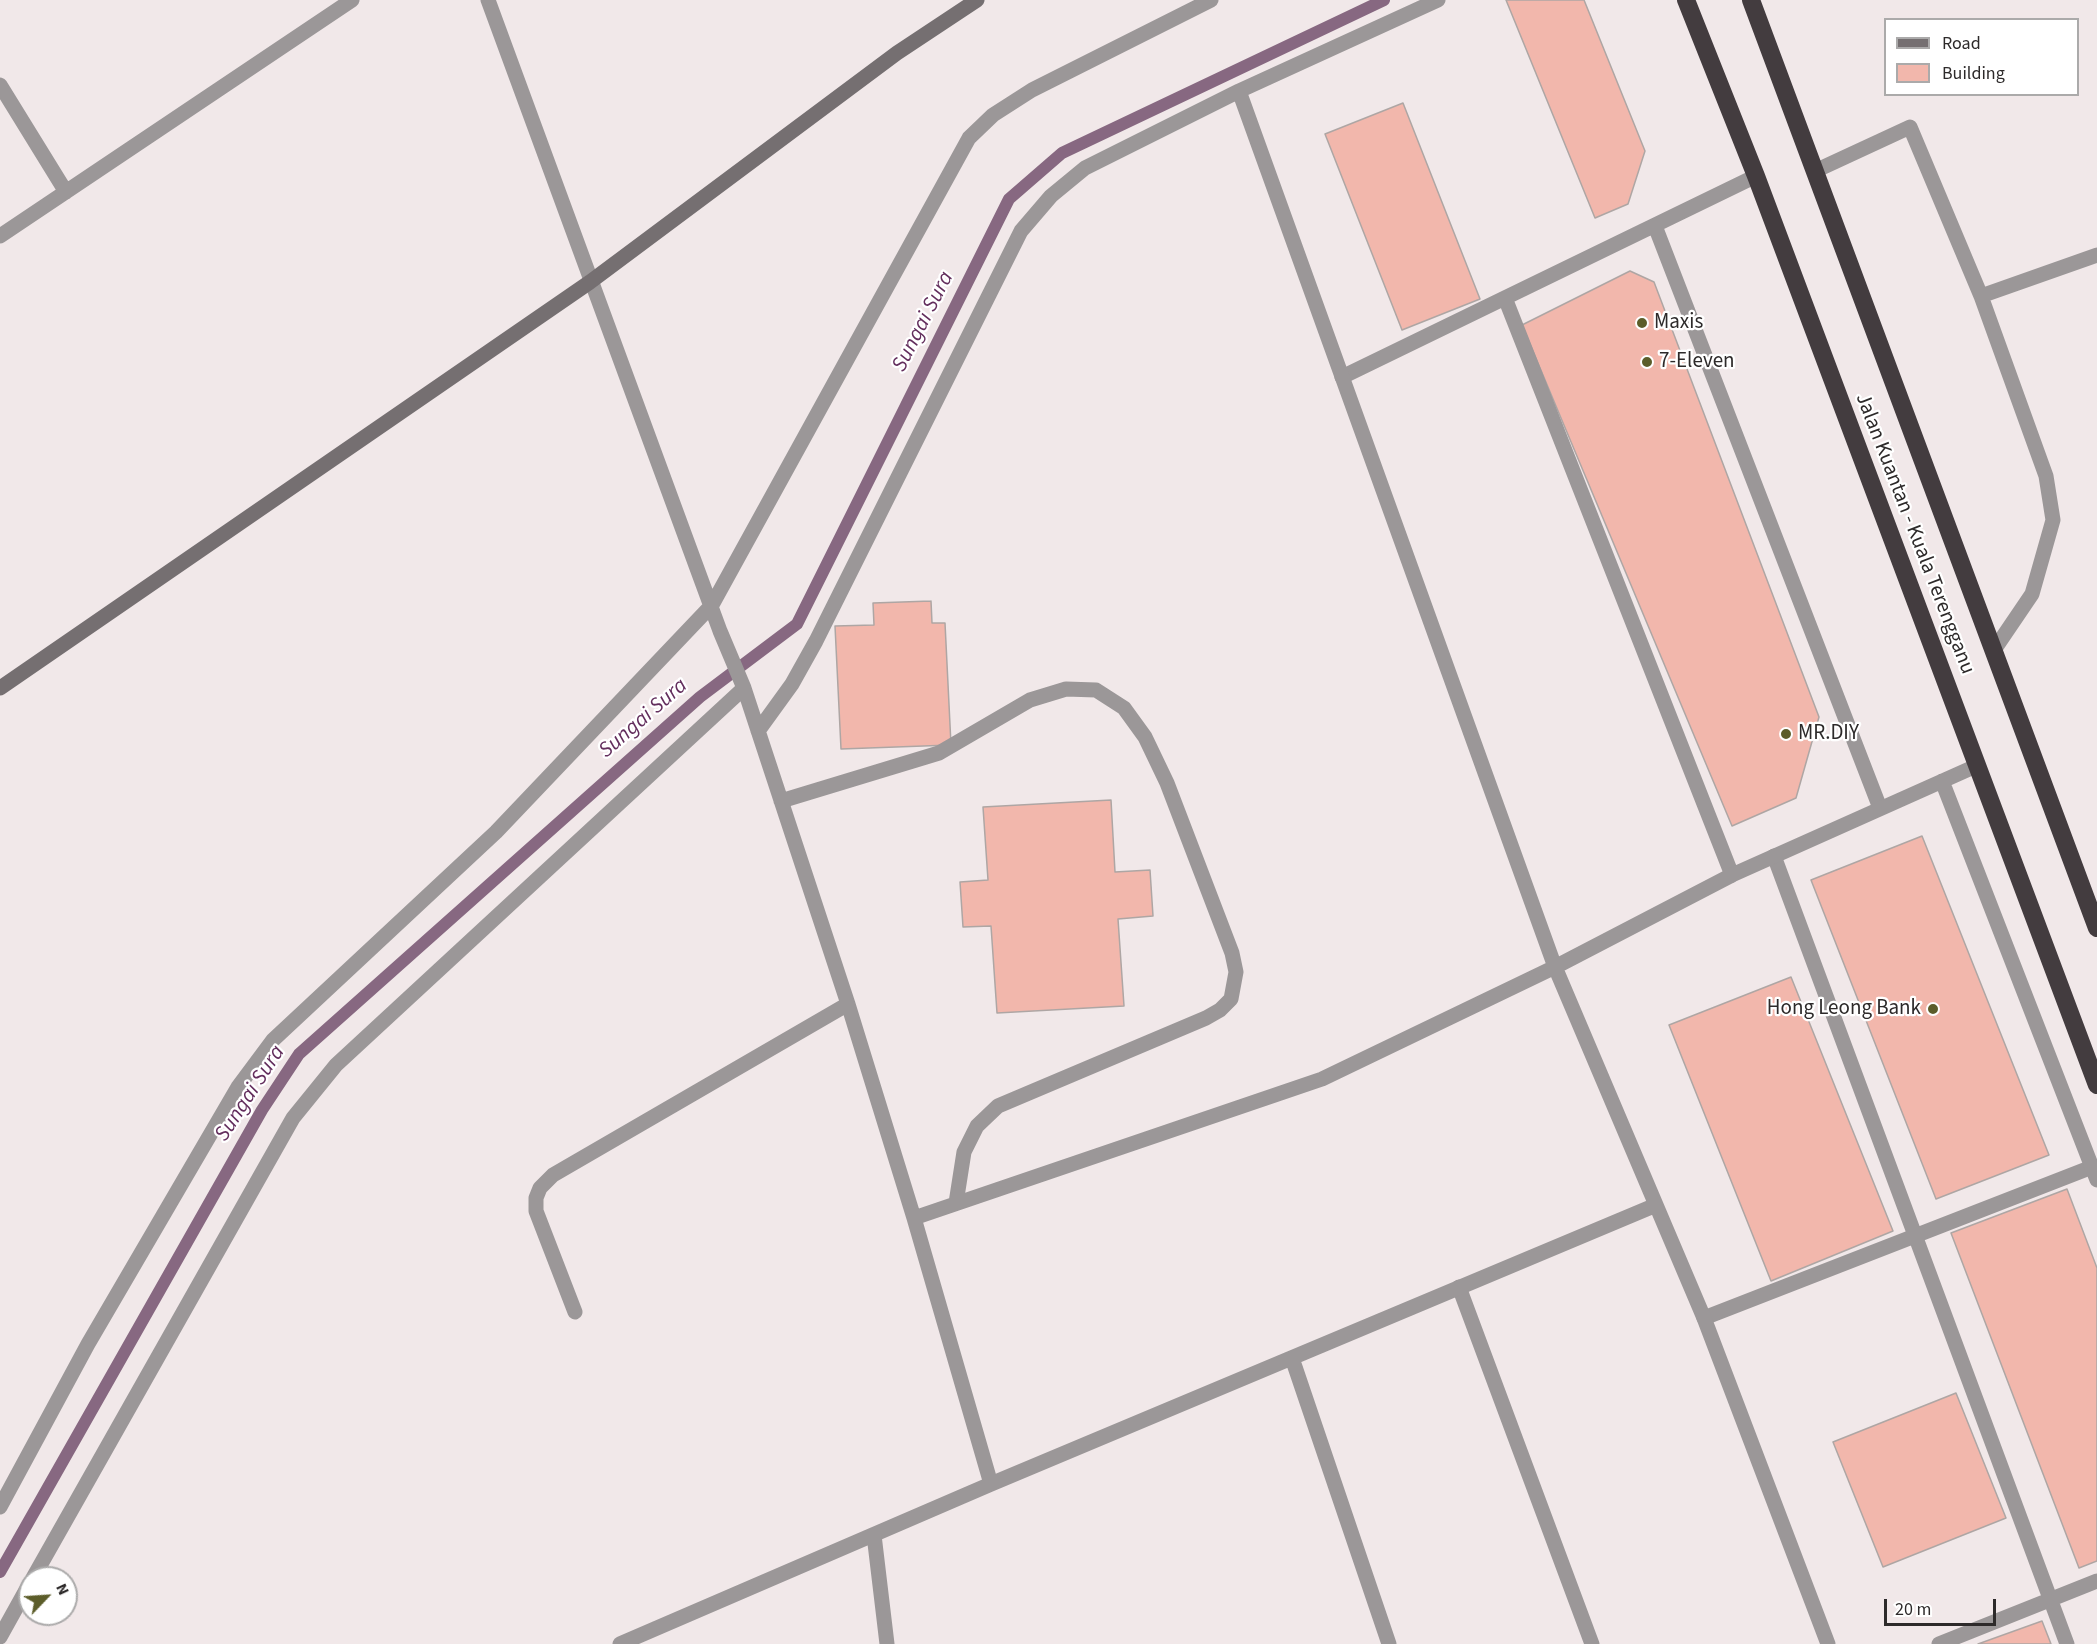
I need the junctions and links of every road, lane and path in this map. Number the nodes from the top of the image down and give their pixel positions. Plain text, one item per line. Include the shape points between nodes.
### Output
1 (352, 0) edge
2 (488, 0) edge
3 (976, 0) edge
4 (1211, 0) edge
5 (1438, 0) edge
6 (1686, 0) edge
7 (1751, 0) edge
8 (0, 85) edge
9 (1239, 91) junction
10 (1815, 171) junction
11 (1756, 176) junction
12 (66, 192) junction
13 (1655, 225) junction
14 (0, 236) edge
15 (2097, 255) edge
16 (591, 282) junction
17 (1981, 296) junction
18 (1505, 298) junction
19 (1342, 377) junction
20 (712, 605) junction
21 (1994, 650) junction
22 (742, 684) junction
23 (0, 688) edge
24 (758, 731) junction
25 (1976, 766) junction
26 (1942, 781) junction
27 (781, 801) junction
28 (1880, 808) junction
29 (1774, 856) junction
30 (1732, 874) junction
31 (2097, 928) edge
32 (1555, 967) junction
33 (848, 1004) junction
34 (2097, 1085) edge
35 (2095, 1174) edge
36 (956, 1203) junction
37 (1656, 1205) junction
38 (914, 1218) junction
39 (1916, 1236) junction
40 (1459, 1287) junction
41 (575, 1312) dead end
42 (1704, 1318) junction
43 (1292, 1358) junction
44 (991, 1484) junction
45 (0, 1508) edge
46 (874, 1535) junction
47 (40, 1566) edge
48 (2097, 1581) edge
49 (2051, 1599) junction
50 (18, 1605) edge
51 (0, 1637) edge
52 (620, 1644) edge
53 (887, 1644) edge
54 (1389, 1644) edge
55 (1592, 1644) edge
56 (1828, 1644) edge
57 (1939, 1644) edge
58 (2067, 1644) edge

1 - 12 street
2 - 16 street
3 - 16 street via 897,53
4 - 20 street via 1032,90 993,115 969,138
5 - 9 street
6 - 11 highway, Jalan Kuantan - Kuala Terengganu
7 - 10 highway, Jalan Kuantan - Kuala Terengganu
8 - 12 street
9 - 19 street
9 - 24 street via 1085,168 1051,196 1021,231 816,641 792,684
10 - 17 street via 1910,127
10 - 21 highway, Jalan Kuantan - Kuala Terengganu
11 - 13 street
11 - 25 highway, Jalan Kuantan - Kuala Terengganu
12 - 14 street
13 - 18 street
13 - 28 street
15 - 17 street
16 - 20 street
16 - 23 street
17 - 21 street via 2046,476 2053,519 2032,594
18 - 19 street
18 - 30 street
19 - 32 street
20 - 22 street
20 - 45 street via 496,832 273,1040 238,1087 88,1344
21 - 31 highway, Jalan Kuantan - Kuala Terengganu
22 - 24 street
22 - 47 street via 336,1065 293,1118
24 - 27 street
25 - 26 street
25 - 34 highway, Jalan Kuantan - Kuala Terengganu
26 - 28 street
26 - 35 street
27 - 33 street
27 - 36 street via 939,753 1030,700 1066,689 1096,690 1124,708 1145,737 1167,783 1232,952 1236,972 1231,999 1206,1018 998,1106 978,1126 964,1152
28 - 29 street
29 - 30 street
29 - 39 street
30 - 32 street
32 - 36 street via 1322,1079
32 - 37 street
33 - 38 street
33 - 41 street via 553,1175 540,1188 536,1211
35 - 39 street
36 - 38 street
37 - 40 street
37 - 42 street
38 - 44 street
39 - 42 street
39 - 49 street
40 - 43 street
40 - 55 street
42 - 56 street
43 - 44 street
43 - 54 street
44 - 46 street
46 - 52 street
46 - 53 street
48 - 49 street
49 - 57 street
49 - 58 street
50 - 51 street

